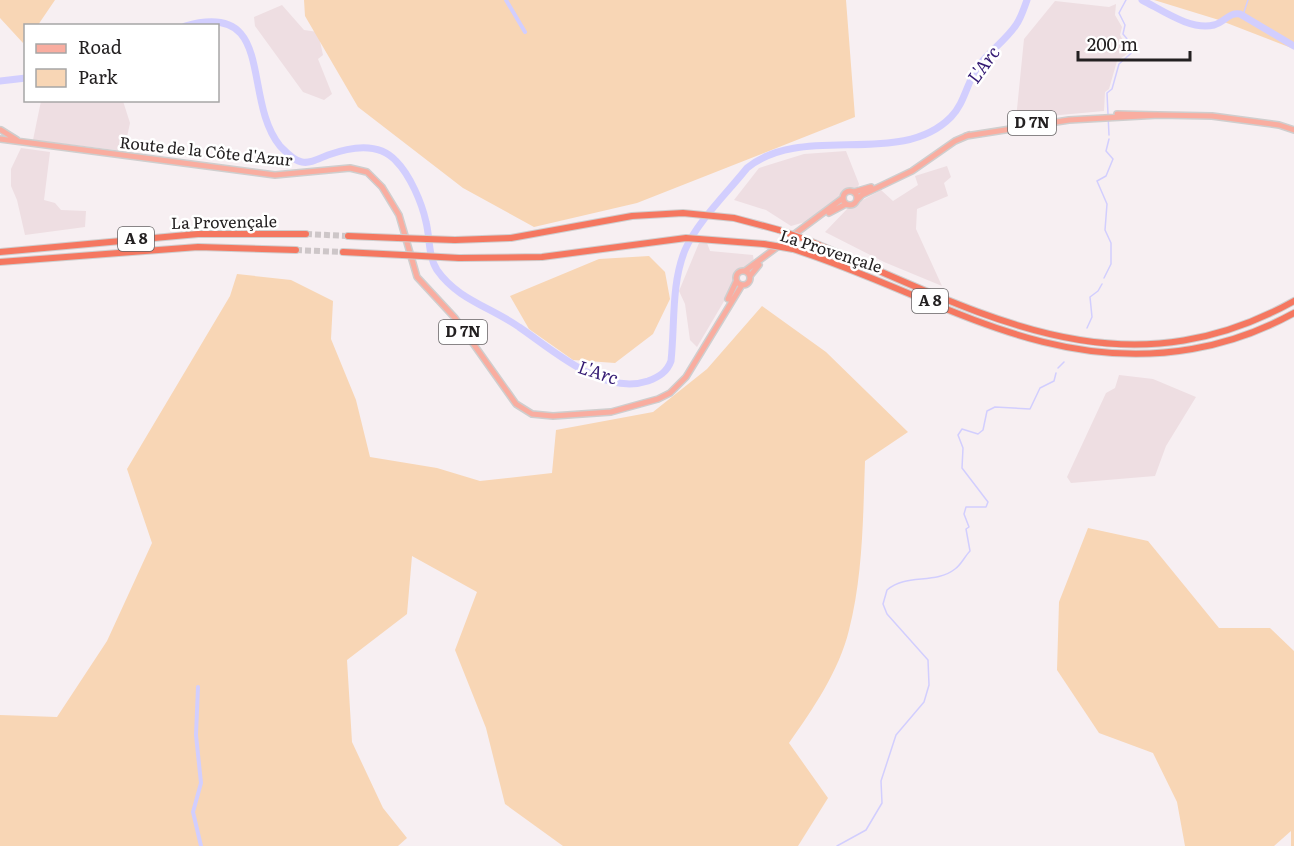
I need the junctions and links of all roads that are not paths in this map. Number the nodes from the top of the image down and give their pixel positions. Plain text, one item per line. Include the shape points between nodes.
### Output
1 (1294, 130) edge
2 (0, 133) edge
3 (925, 162) junction
4 (854, 192) junction
5 (857, 200) junction
6 (844, 201) junction
7 (306, 234) tunnel mouth
8 (348, 236) tunnel mouth
9 (296, 250) tunnel mouth
10 (0, 252) edge
11 (343, 252) tunnel mouth
12 (0, 262) edge
13 (748, 273) junction
14 (739, 284) junction
15 (1294, 301) edge
16 (1294, 313) edge

1 - 3 main road, D 7N via 1212,116 1100,116 980,130
2 - 14 main road, Route de la Côte d'Azur / D 7N via 27,144 275,175 362,170 376,179 396,209 417,277 455,318 524,410 542,416 611,412 658,399 675,389
3 - 4 main road, D 7N
3 - 5 main road
4 - 5 main road
4 - 6 main road via 847,191
5 - 6 main road via 851,205
6 - 13 main road
7 - 10 highway, La Provençale / A 8 via 198,234
8 - 15 highway, La Provençale / A 8, bridge via 511,238 633,216 683,213 734,219 807,240 1031,331 1129,346 1212,335 1261,318
9 - 12 highway, La Provençale / A 8 via 198,247
11 - 16 highway, La Provençale / A 8, bridge via 459,258 542,257 666,239 764,244 793,249 870,276 989,326 1068,349 1128,355 1215,344
13 - 14 main road via 749,282
13 - 14 main road via 737,273

